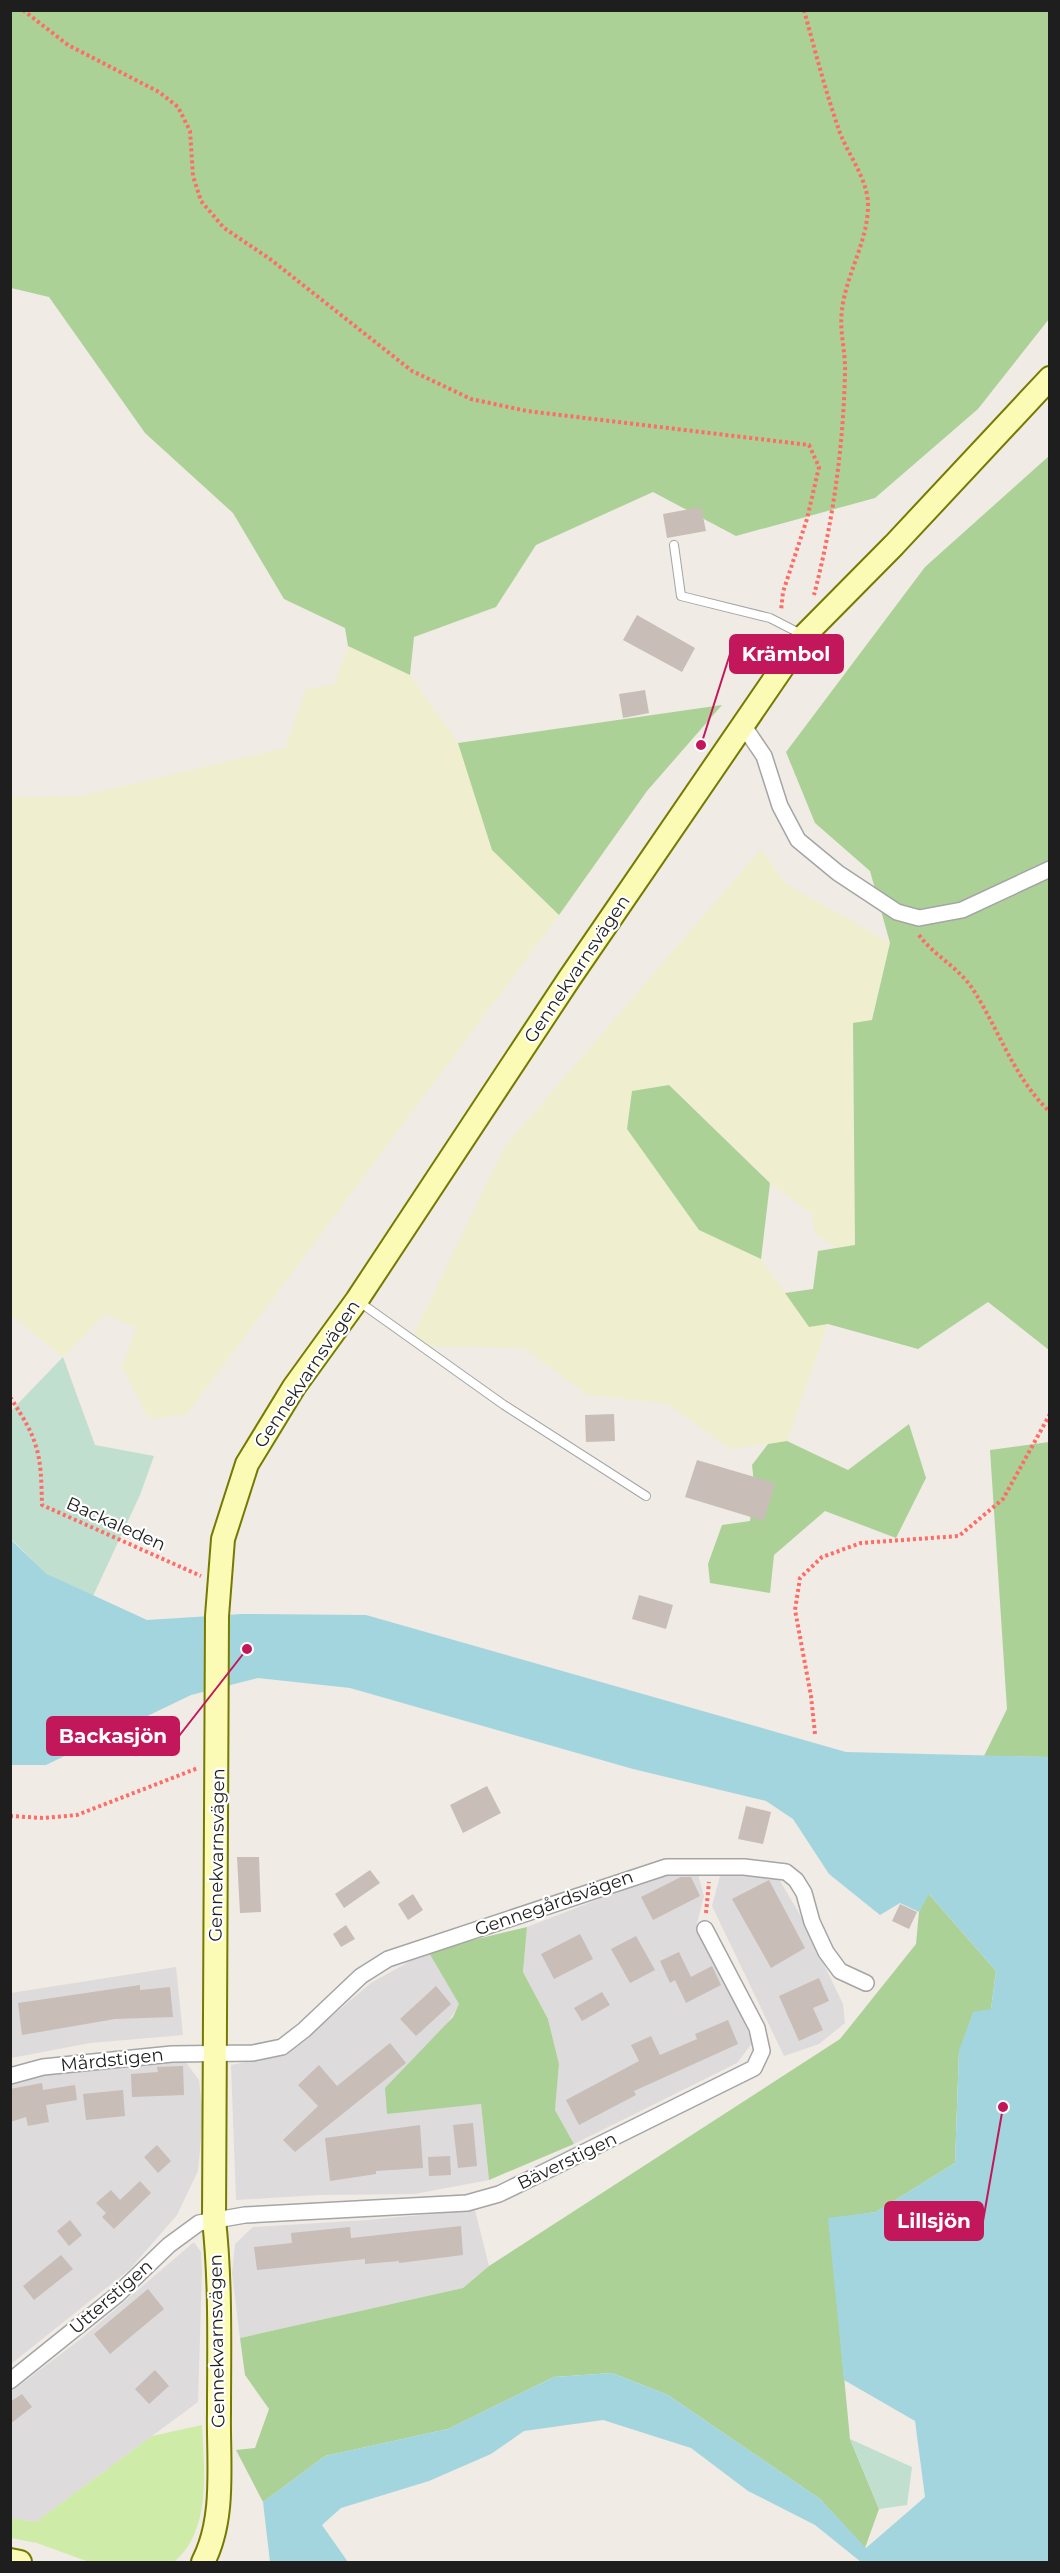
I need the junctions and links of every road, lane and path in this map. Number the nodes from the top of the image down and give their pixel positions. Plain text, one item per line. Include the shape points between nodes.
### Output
1 (23, 10) edge
2 (804, 10) edge
3 (1050, 378) edge
4 (674, 545) dead end
5 (812, 603) dead end
6 (780, 624) junction
7 (804, 636) junction
8 (743, 725) junction
9 (1050, 869) edge
10 (906, 914) junction
11 (1050, 1112) edge
12 (357, 1300) junction
13 (10, 1397) edge
14 (1050, 1414) edge
15 (646, 1497) dead end
16 (220, 1585) junction
17 (815, 1734) dead end
18 (218, 1761) junction
19 (10, 1816) edge
20 (710, 1867) junction
21 (705, 1929) joint
22 (866, 1983) dead end
23 (215, 2054) junction
24 (10, 2076) edge
25 (214, 2220) junction
26 (10, 2381) edge
27 (10, 2560) edge
28 (20, 2562) edge
29 (203, 2562) edge

1 - 6 path via 68,45 159,92 178,107 190,131 193,176 201,201 224,228 270,259 412,371 471,399 527,411 809,445 819,467 783,592
2 - 5 path via 841,135 858,170 868,204 862,243 844,288 840,329 845,370 841,448 829,538
3 - 7 street, Gennekvarnsvägen
4 - 6 lane via 681,596 770,618
6 - 7 lane
7 - 8 street, Gennekvarnsvägen
8 - 10 street via 764,756 780,806 798,840 838,873
8 - 12 street, Gennekvarnsvägen
9 - 10 street via 962,910 919,918
10 - 11 path via 921,938 973,990 1033,1095
12 - 15 lane via 504,1405
12 - 16 street, Gennekvarnsvägen via 294,1387 247,1464 224,1539
13 - 16 path, Backaleden via 33,1431 41,1463 42,1505
14 - 17 path via 1003,1499 959,1536 861,1543 822,1557 800,1578 795,1610
16 - 18 street, Gennekvarnsvägen
18 - 19 path via 77,1815
18 - 23 street, Gennekvarnsvägen
20 - 21 path
20 - 22 street, Gennegårdsvägen via 786,1872 804,1893 825,1952 840,1971
20 - 23 street, Gennegårdsvägen via 666,1867 631,1877 388,1959 361,1976 282,2047
21 - 25 street, Bäverstigen via 757,2028 762,2051 754,2068 499,2194 467,2203
23 - 24 street, Mårdstigen via 172,2054 43,2067
23 - 25 street, Gennekvarnsvägen
25 - 26 street, Utterstigen via 188,2228 117,2295
25 - 29 street, Gennekvarnsvägen via 219,2283 218,2502 214,2533
27 - 28 street

